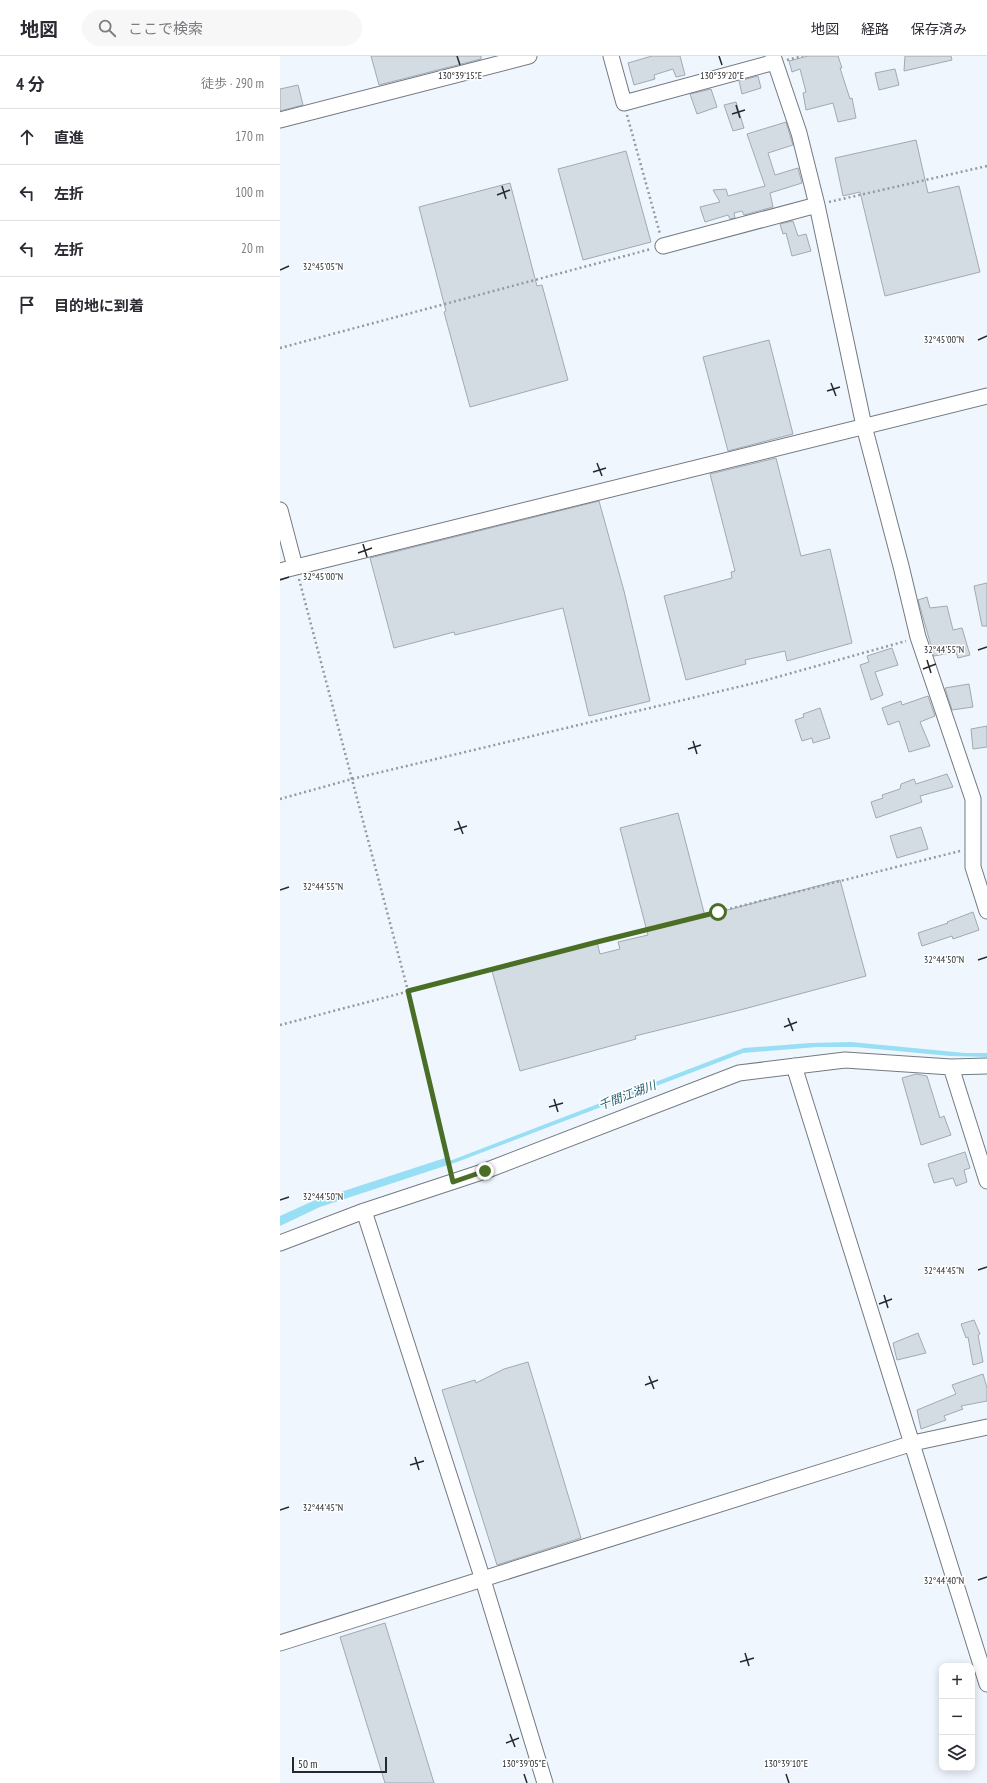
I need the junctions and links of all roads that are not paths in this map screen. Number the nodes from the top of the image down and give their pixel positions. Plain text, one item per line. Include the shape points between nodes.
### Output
1 (530, 56) edge
2 (610, 56) edge
3 (774, 59) edge
4 (280, 120) edge
5 (817, 205) junction
6 (663, 246) road end
7 (987, 396) edge
8 (864, 426) junction
9 (280, 510) edge
10 (296, 567) junction
11 (280, 571) edge
12 (987, 911) edge
13 (794, 1066) junction
14 (987, 1066) edge
15 (951, 1067) junction
16 (987, 1181) edge
17 (364, 1211) junction
18 (280, 1243) edge
19 (987, 1427) edge
20 (913, 1443) junction
21 (483, 1580) junction
22 (280, 1643) edge
23 (987, 1684) edge
24 (545, 1783) edge

1 - 4 street
2 - 3 street via 624,103
3 - 5 street via 799,132
5 - 6 street
5 - 8 street
7 - 8 street
8 - 10 street
8 - 12 street via 918,637 973,799 973,867
9 - 10 street
10 - 11 street
13 - 15 street via 845,1060
13 - 17 street via 739,1073 485,1171
13 - 20 street
14 - 15 street
15 - 16 street
17 - 18 street
17 - 21 street
19 - 20 street
20 - 21 street
20 - 23 street
21 - 22 street
21 - 24 street

